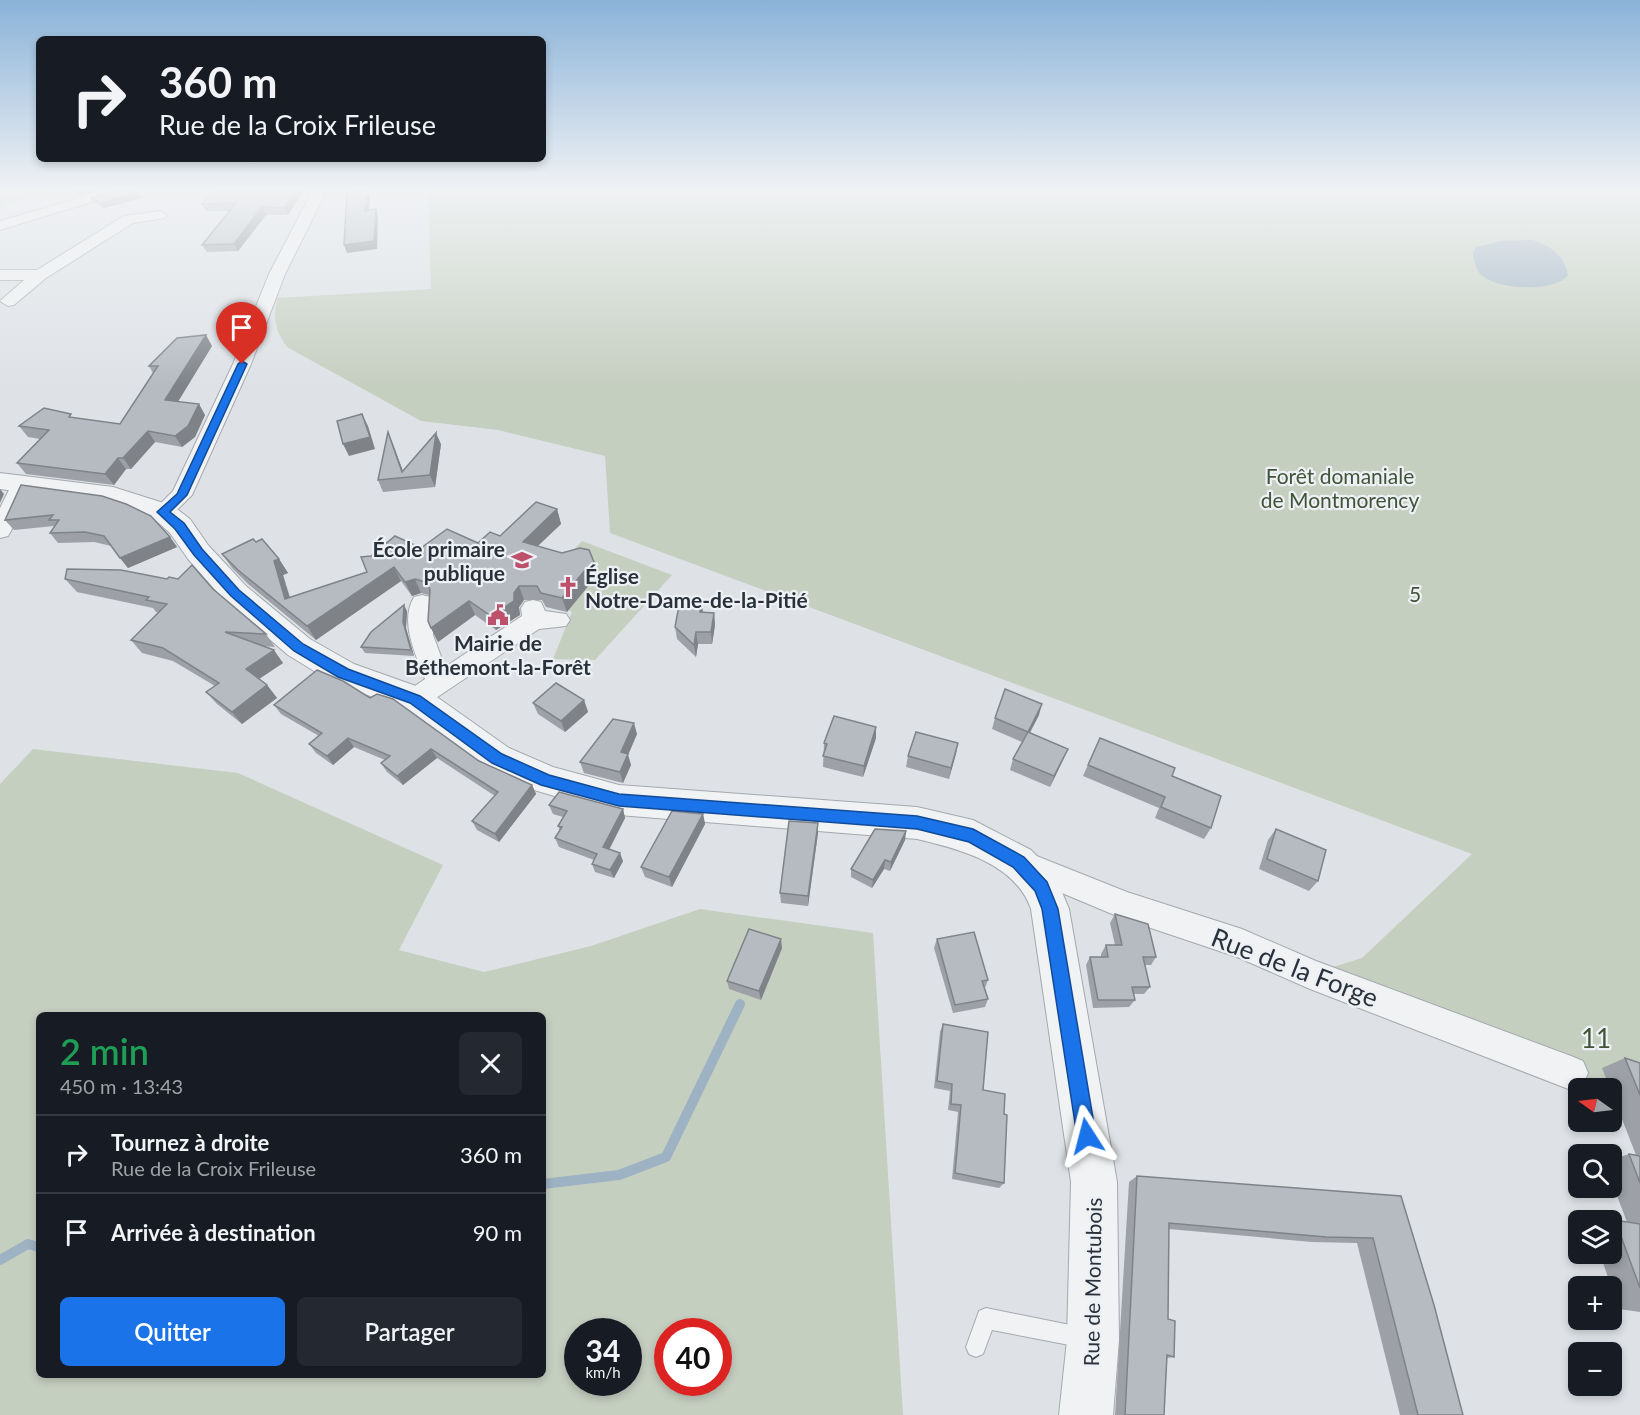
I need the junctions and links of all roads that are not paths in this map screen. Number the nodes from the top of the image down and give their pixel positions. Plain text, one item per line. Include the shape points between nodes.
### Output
1 (73, 254) edge
2 (287, 254) edge
3 (0, 274) edge
4 (40, 275) junction
5 (8, 301) dead end
6 (11, 483) edge
7 (163, 512) junction
8 (0, 531) edge
9 (422, 603) dead end
10 (542, 616) dead end
11 (427, 691) junction
12 (1018, 862) junction
13 (1571, 1073) dead end
14 (1093, 1340) junction
15 (976, 1347) dead end
16 (1086, 1415) edge

1 - 4 street
2 - 7 street via 199,460 182,495
3 - 4 street
4 - 5 street
6 - 7 street via 113,496
6 - 8 street
7 - 11 street, Rue de Montubois via 180,526 235,593 299,647 343,673
9 - 11 street
10 - 11 street
11 - 12 street, Rue de Montubois via 497,758 556,783 619,800 917,823 973,836
12 - 13 street, Rue de la Forge via 1124,905 1242,944 1320,978
12 - 14 street, Rue de Montubois via 1042,887 1050,909 1094,1182
14 - 15 lane via 986,1318
14 - 16 street, Rue de Montubois

